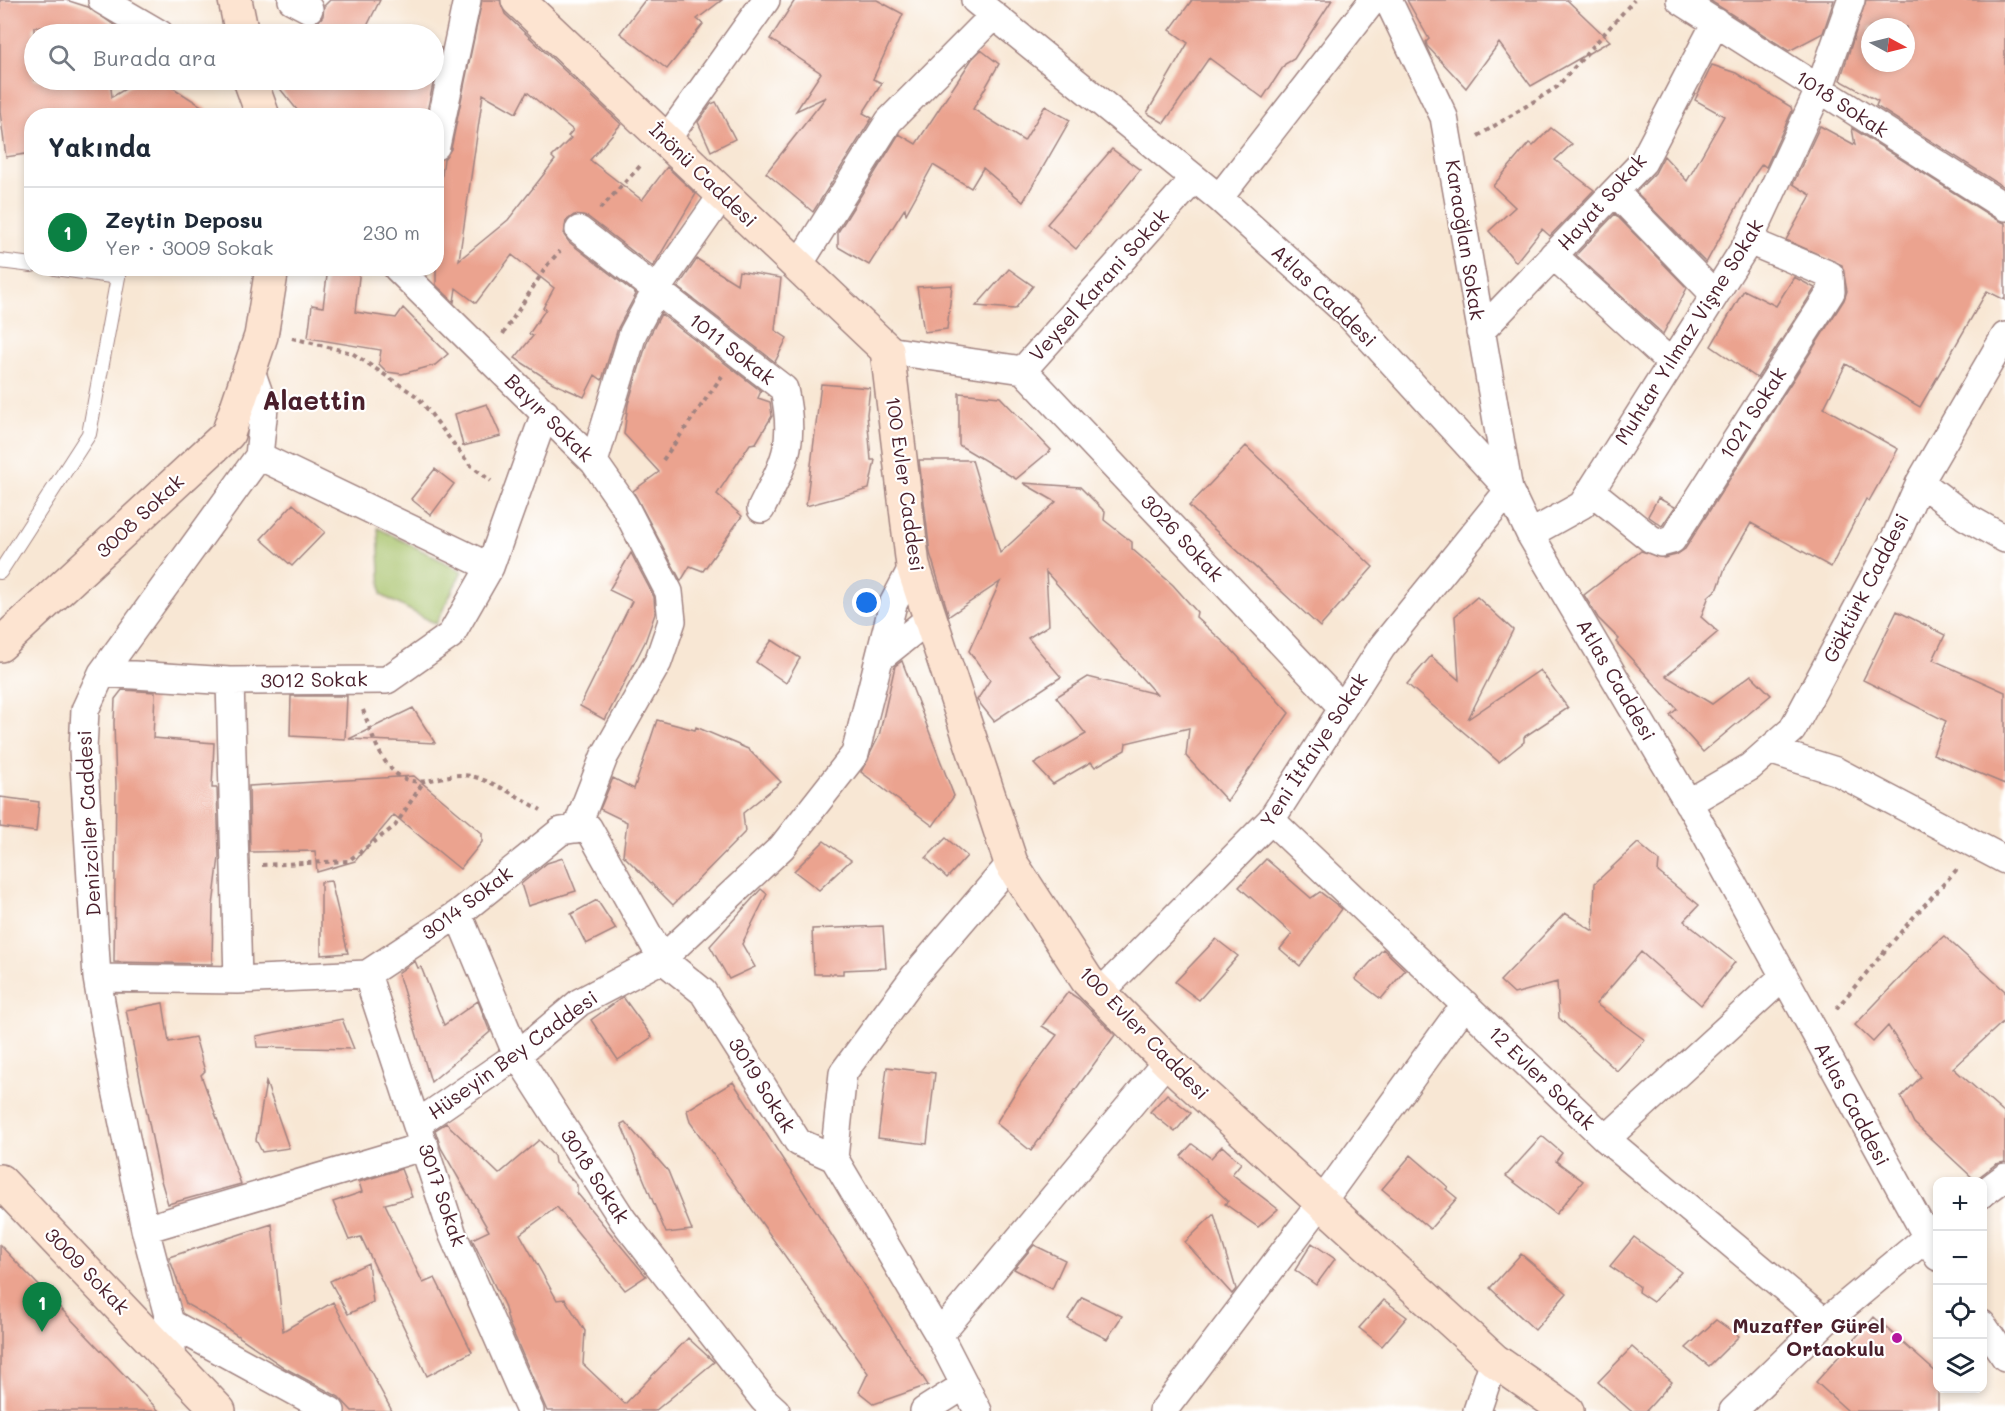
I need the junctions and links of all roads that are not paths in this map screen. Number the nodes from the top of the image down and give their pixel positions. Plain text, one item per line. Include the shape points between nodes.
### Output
1 (102, 0) edge
2 (236, 0) edge
3 (467, 0) edge
4 (519, 0) edge
5 (766, 0) edge
6 (1373, 0) edge
7 (1388, 0) edge
8 (1680, 0) edge
9 (1851, 0) edge
10 (984, 7) edge
11 (1716, 22) junction
12 (143, 24) edge
13 (240, 24) edge
14 (1819, 90) junction
15 (444, 108) edge
16 (666, 140) junction
17 (1194, 179) junction
18 (1615, 192) junction
19 (723, 194) junction
20 (1219, 198) junction
21 (2005, 207) edge
22 (579, 230) dead end
23 (1749, 241) junction
24 (1554, 255) junction
25 (0, 261) edge
26 (24, 264) edge
27 (798, 266) junction
28 (111, 276) edge
29 (271, 276) edge
30 (410, 276) edge
31 (656, 290) junction
32 (1714, 294) junction
33 (1480, 332) junction
34 (2005, 336) edge
35 (887, 350) junction
36 (1670, 362) junction
37 (250, 368) junction
38 (1023, 370) junction
39 (545, 413) junction
40 (259, 456) junction
41 (594, 462) junction
42 (1920, 482) junction
43 (1509, 490) junction
44 (1591, 492) junction
45 (761, 508) dead end
46 (1530, 534) junction
47 (2005, 539) edge
48 (7, 550) edge
49 (913, 566) junction
50 (490, 567) junction
51 (0, 572) edge
52 (930, 618) junction
53 (0, 645) edge
54 (880, 658) junction
55 (102, 673) junction
56 (230, 681) junction
57 (1342, 707) junction
58 (1769, 750) junction
59 (1688, 803) junction
60 (1271, 820) junction
61 (576, 829) junction
62 (2005, 860) edge
63 (1011, 863) junction
64 (458, 914) junction
65 (662, 959) junction
66 (367, 974) junction
67 (1783, 977) junction
68 (98, 978) junction
69 (238, 980) junction
70 (1100, 993) junction
71 (1465, 1004) junction
72 (516, 1055) junction
73 (1167, 1061) junction
74 (421, 1134) junction
75 (1606, 1139) junction
76 (834, 1158) junction
77 (2005, 1177) edge
78 (0, 1181) edge
79 (1987, 1191) edge
80 (1321, 1203) junction
81 (146, 1229) junction
82 (1933, 1241) edge
83 (1826, 1322) junction
84 (170, 1323) junction
85 (1987, 1330) edge
86 (939, 1335) junction
87 (2005, 1357) edge
88 (1494, 1360) junction
89 (173, 1362) junction
90 (965, 1385) junction
91 (219, 1411) edge
92 (331, 1411) edge
93 (530, 1411) edge
94 (776, 1411) edge
95 (924, 1411) edge
96 (978, 1411) edge
97 (1163, 1411) edge
98 (1477, 1411) edge
99 (1567, 1411) edge
100 (1733, 1411) edge

1 - 12 street
2 - 13 street
3 - 15 street
4 - 16 street, İnönü Caddesi
5 - 16 street
6 - 20 street
7 - 33 street, Karaoğlan Sokak via 1444,117
8 - 11 street, 1018 Sokak
9 - 14 street, Muhtar Yılmaz Vişne Sokak
10 - 17 street, Atlas Caddesi
10 - 27 street via 889,121
11 - 14 street, 1018 Sokak
11 - 18 street, Hayat Sokak via 1643,162
14 - 21 street, 1018 Sokak
14 - 23 street, Muhtar Yılmaz Vişne Sokak
16 - 19 street, İnönü Caddesi
17 - 20 street, Atlas Caddesi
17 - 38 street, Veysel Karani Sokak
18 - 24 street, Hayat Sokak
18 - 32 street
19 - 27 street, İnönü Caddesi
19 - 31 street
20 - 43 street, Atlas Caddesi via 1348,314
22 - 31 street, 1011 Sokak
23 - 32 street, Muhtar Yılmaz Vişne Sokak
23 - 44 street, 1021 Sokak via 1830,275 1831,292 1672,540 1661,543 1651,539
24 - 33 street, Hayat Sokak
24 - 36 street
25 - 26 lane
27 - 35 street, İnönü Caddesi
28 - 48 lane via 118,277 89,434
29 - 37 street via 262,330
30 - 39 street, Bayır Sokak
31 - 41 street via 633,333
31 - 45 street, 1011 Sokak via 784,389 790,417 787,457
32 - 36 street, Muhtar Yılmaz Vişne Sokak
33 - 43 street, Karaoğlan Sokak
34 - 42 street, Göktürk Caddesi
35 - 38 street, Veysel Karani Sokak
35 - 49 street, 100 Evler Caddesi
36 - 44 street, Muhtar Yılmaz Vişne Sokak
37 - 40 street, Denizciler Caddesi via 264,408
37 - 53 street, 3008 Sokak via 228,434
38 - 57 street, 3026 Sokak
39 - 41 street, Bayır Sokak
39 - 50 street, 3012 Sokak
40 - 50 street
40 - 55 street, Denizciler Caddesi
41 - 61 street, Bayır Sokak via 624,505 669,592 672,621 658,662 604,757
42 - 47 street via 1966,517
42 - 58 street, Göktürk Caddesi via 1897,534 1792,730
43 - 46 street, Atlas Caddesi
43 - 57 street, Yeni İtfaiye Sokak via 1382,647
44 - 46 street, Muhtar Yılmaz Vişne Sokak via 1582,506
46 - 59 street, Atlas Caddesi
48 - 51 lane
49 - 52 street, 100 Evler Caddesi
49 - 54 street, Hüseyin Bey Caddesi via 893,604
50 - 56 street, 3012 Sokak via 451,635 387,680
52 - 54 street
52 - 63 street, 100 Evler Caddesi
54 - 65 street, Hüseyin Bey Caddesi via 855,754 782,847
55 - 56 street, 3012 Sokak
55 - 68 street, Denizciler Caddesi via 85,710 83,749
56 - 69 street
57 - 60 street, Yeni İtfaiye Sokak
58 - 59 street, Göktürk Caddesi via 1750,767
58 - 62 street via 1836,771
59 - 67 street, Atlas Caddesi
60 - 70 street, Yeni İtfaiye Sokak
60 - 71 street, 12 Evler Sokak
61 - 64 street, 3014 Sokak via 561,831
61 - 65 street, 3019 Sokak via 588,827
63 - 70 street, 100 Evler Caddesi via 1087,980
63 - 76 street via 916,974 843,1073
64 - 66 street, 3014 Sokak
64 - 72 street, 3018 Sokak
65 - 72 street, Hüseyin Bey Caddesi via 580,1002
65 - 76 street, 3019 Sokak via 703,992 798,1142
66 - 69 street
66 - 74 street, 3017 Sokak
67 - 75 street
67 - 82 street, Atlas Caddesi
68 - 69 street
68 - 81 street, Denizciler Caddesi via 115,1085
70 - 73 street, 100 Evler Caddesi
71 - 75 street, 12 Evler Sokak
71 - 80 street
72 - 74 street, Hüseyin Bey Caddesi
72 - 94 street, 3018 Sokak via 623,1220
73 - 80 street, 100 Evler Caddesi
73 - 86 street
74 - 81 street, Hüseyin Bey Caddesi
74 - 93 street, 3017 Sokak via 453,1235
75 - 83 street, 12 Evler Sokak
76 - 86 street
77 - 79 street
78 - 89 street, 3009 Sokak
80 - 88 street, 100 Evler Caddesi
80 - 97 street
81 - 84 street, Denizciler Caddesi
82 - 83 street
83 - 100 street
84 - 89 street, Denizciler Caddesi
84 - 92 street
85 - 87 street
86 - 90 street
88 - 98 street
88 - 99 street, 100 Evler Caddesi
89 - 91 street
90 - 95 street
90 - 96 street

